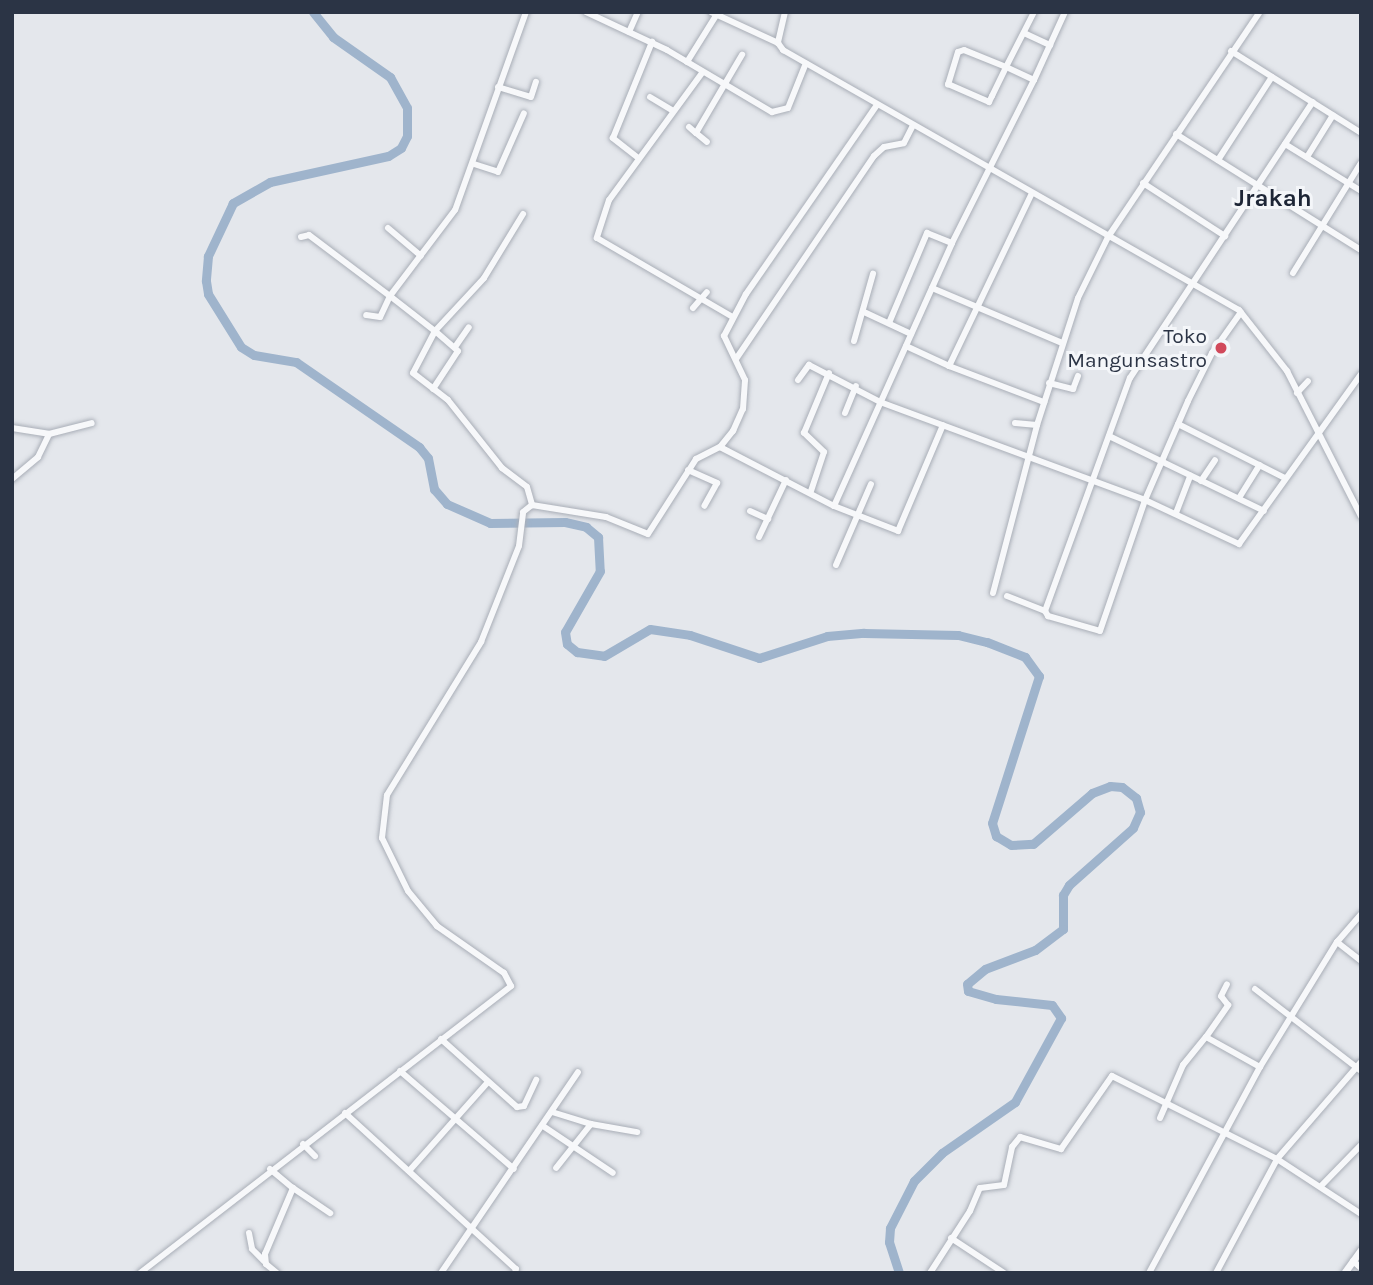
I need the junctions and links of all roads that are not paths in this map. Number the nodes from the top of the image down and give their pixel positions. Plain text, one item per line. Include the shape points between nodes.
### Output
1 (526, 12) edge
2 (586, 12) edge
3 (638, 12) edge
4 (785, 12) edge
5 (1034, 12) edge
6 (1065, 12) edge
7 (1260, 12) edge
8 (715, 13) edge
9 (629, 32) junction
10 (1024, 33) junction
11 (652, 42) junction
12 (778, 43) junction
13 (1050, 45) junction
14 (1231, 51) junction
15 (742, 55) dead end
16 (687, 62) junction
17 (806, 63) junction
18 (1006, 67) junction
19 (702, 73) junction
20 (1272, 77) junction
21 (1034, 80) junction
22 (536, 82) dead end
23 (498, 87) junction
24 (722, 87) junction
25 (650, 97) dead end
26 (1313, 102) junction
27 (877, 104) junction
28 (673, 111) junction
29 (524, 113) dead end
30 (1333, 115) junction
31 (913, 125) junction
32 (689, 127) dead end
33 (696, 132) junction
34 (1361, 133) edge
35 (1176, 134) junction
36 (707, 142) dead end
37 (1285, 144) junction
38 (637, 157) junction
39 (1307, 158) junction
40 (1218, 160) junction
41 (1361, 163) edge
42 (474, 164) junction
43 (993, 169) junction
44 (1143, 184) junction
45 (1349, 184) junction
46 (1259, 188) junction
47 (1361, 191) edge
48 (1032, 192) junction
49 (523, 214) dead end
50 (1323, 227) junction
51 (388, 228) dead end
52 (1225, 236) junction
53 (301, 237) dead end
54 (1108, 237) junction
55 (952, 243) junction
56 (1361, 250) edge
57 (421, 256) junction
58 (1293, 273) dead end
59 (873, 274) dead end
60 (1193, 285) junction
61 (932, 288) junction
62 (707, 292) dead end
63 (390, 296) junction
64 (703, 299) junction
65 (693, 308) dead end
66 (976, 309) junction
67 (864, 312) junction
68 (1241, 312) junction
69 (366, 315) dead end
70 (733, 317) junction
71 (889, 323) junction
72 (469, 327) dead end
73 (435, 331) junction
74 (911, 334) junction
75 (854, 341) dead end
76 (1062, 343) junction
77 (906, 346) junction
78 (455, 347) junction
79 (736, 359) junction
80 (949, 366) junction
81 (829, 373) junction
82 (1361, 374) edge
83 (1078, 376) dead end
84 (798, 380) dead end
85 (1307, 381) dead end
86 (1049, 383) junction
87 (856, 386) junction
88 (433, 389) junction
89 (1299, 392) junction
90 (880, 402) junction
91 (1044, 402) junction
92 (845, 413) dead end
93 (92, 423) dead end
94 (1015, 423) dead end
95 (1178, 424) junction
96 (943, 425) junction
97 (1037, 425) junction
98 (12, 428) edge
99 (50, 434) junction
100 (1318, 434) junction
101 (1109, 436) junction
102 (720, 447) junction
103 (1028, 456) junction
104 (1215, 460) dead end
105 (1162, 463) junction
106 (1260, 466) junction
107 (688, 470) junction
108 (1190, 476) junction
109 (1285, 478) junction
110 (12, 479) edge
111 (786, 480) junction
112 (1095, 481) junction
113 (1201, 481) junction
114 (871, 484) dead end
115 (811, 491) junction
116 (1239, 498) junction
117 (1144, 500) junction
118 (532, 505) junction
119 (704, 506) dead end
120 (834, 506) junction
121 (750, 511) dead end
122 (1264, 511) junction
123 (1176, 513) junction
124 (1361, 516) edge
125 (858, 517) junction
126 (768, 519) junction
127 (759, 537) dead end
128 (836, 565) dead end
129 (993, 593) dead end
130 (1007, 596) dead end
131 (1045, 611) junction
132 (1361, 914) edge
133 (1337, 942) junction
134 (1361, 961) edge
135 (1227, 984) dead end
136 (1255, 989) dead end
137 (1291, 1015) junction
138 (1206, 1037) junction
139 (440, 1039) junction
140 (1259, 1067) junction
141 (1359, 1067) edge
142 (400, 1071) junction
143 (578, 1072) dead end
144 (536, 1080) dead end
145 (487, 1083) junction
146 (1168, 1104) junction
147 (552, 1112) junction
148 (345, 1113) junction
149 (1160, 1118) dead end
150 (454, 1120) junction
151 (591, 1124) junction
152 (543, 1126) junction
153 (636, 1132) dead end
154 (1222, 1132) junction
155 (303, 1144) junction
156 (1361, 1145) edge
157 (574, 1146) junction
158 (315, 1156) dead end
159 (1277, 1159) junction
160 (556, 1168) dead end
161 (270, 1169) junction
162 (514, 1169) junction
163 (409, 1171) junction
164 (613, 1172) dead end
165 (1322, 1185) junction
166 (293, 1188) junction
167 (330, 1213) dead end
168 (1361, 1214) edge
169 (472, 1232) junction
170 (249, 1233) dead end
171 (951, 1238) junction
172 (1361, 1250) edge
173 (264, 1261) junction
174 (1353, 1261) junction
175 (1361, 1268) edge
176 (140, 1273) edge
177 (277, 1273) edge
178 (441, 1273) edge
179 (515, 1273) edge
180 (930, 1273) edge
181 (1004, 1273) edge
182 (1149, 1273) edge
183 (1216, 1273) edge
184 (1344, 1273) edge

1 - 23 street
2 - 9 street
3 - 9 street
4 - 12 street
5 - 10 street
6 - 13 street
7 - 14 street
8 - 12 street
8 - 16 street
9 - 11 street
10 - 13 street
10 - 18 street
11 - 16 street
11 - 38 street via 613,138
12 - 17 street
13 - 21 street
14 - 20 street
14 - 35 street
15 - 24 street
16 - 19 street
17 - 24 street via 788,108 780,113
17 - 27 street
18 - 18 street via 962,49 948,84 987,102
18 - 21 street
19 - 24 street
19 - 28 street
20 - 26 street
20 - 40 street
21 - 43 street
22 - 23 street via 531,97
23 - 42 street
24 - 33 street
25 - 28 street
26 - 30 street
26 - 37 street
27 - 31 street
27 - 70 street
28 - 38 street
29 - 42 street via 498,172
30 - 34 street
30 - 39 street
31 - 43 street
31 - 79 street via 904,143 884,146 874,156
32 - 33 street
33 - 36 street
35 - 40 street
35 - 44 street
37 - 39 street
37 - 46 street
38 - 64 street via 606,208 597,238
39 - 45 street
40 - 46 street
41 - 45 street
42 - 57 street via 455,210
43 - 48 street
43 - 55 street
44 - 52 street
44 - 54 street
45 - 47 street
45 - 50 street
46 - 50 street
46 - 52 street
48 - 54 street
48 - 66 street
49 - 73 street via 484,278
50 - 56 street
50 - 58 street
51 - 57 street
52 - 60 street
53 - 63 street via 309,235
54 - 60 street
54 - 76 street
55 - 61 street
55 - 71 street via 927,233
57 - 63 street
59 - 67 street
60 - 68 street
60 - 101 street via 1130,378
61 - 66 street
61 - 74 street
62 - 64 street
63 - 69 street via 380,317
63 - 73 street
64 - 65 street
64 - 70 street
66 - 76 street
66 - 80 street
67 - 71 street
67 - 75 street
68 - 89 street
68 - 95 street via 1212,353
70 - 79 street via 724,339
71 - 74 street
72 - 78 street
73 - 78 street
73 - 88 street via 412,369
74 - 77 street
76 - 86 street
77 - 80 street
77 - 90 street
78 - 88 street via 457,354
79 - 102 street via 744,374 745,399 740,418
80 - 91 street
81 - 84 street via 807,365
81 - 87 street
81 - 115 street via 804,433 824,452
82 - 100 street
83 - 86 street via 1073,389
85 - 89 street
86 - 91 street
87 - 90 street
87 - 92 street
88 - 118 street via 451,403 502,467 527,487
89 - 100 street
90 - 96 street
90 - 120 street
91 - 97 street
93 - 99 street
94 - 97 street
95 - 105 street
95 - 106 street
96 - 103 street
96 - 125 street via 901,529
97 - 103 street
98 - 99 street
99 - 110 street via 38,457
100 - 109 street
100 - 124 street
101 - 105 street
101 - 112 street
102 - 107 street via 701,455
102 - 111 street
103 - 112 street
103 - 129 street
104 - 113 street
105 - 108 street
105 - 117 street
106 - 109 street
106 - 116 street
107 - 118 street via 648,534 613,518
107 - 119 street via 717,483
108 - 113 street
108 - 123 street
109 - 122 street
111 - 115 street
111 - 126 street
112 - 117 street
112 - 131 street
113 - 116 street
114 - 125 street
115 - 120 street
116 - 122 street
117 - 123 street
117 - 131 street via 1100,631 1048,616
118 - 139 street via 522,514 521,535 481,642 392,784 385,805 382,838 408,891 437,926 511,981 509,989
120 - 125 street
121 - 126 street
122 - 123 street via 1239,544
125 - 128 street
126 - 127 street
130 - 131 street
132 - 133 street
133 - 134 street
133 - 137 street
135 - 138 street via 1221,996 1228,1005
136 - 137 street
137 - 140 street
137 - 141 street
138 - 140 street
138 - 146 street via 1183,1065
139 - 142 street
139 - 145 street
140 - 154 street
141 - 159 street
142 - 148 street
142 - 150 street
143 - 147 street
144 - 145 street via 521,1107
145 - 150 street
146 - 149 street
146 - 154 street
146 - 171 street via 1112,1076 1061,1149 1020,1137 1012,1147 1004,1185 980,1188
147 - 151 street
147 - 152 street
148 - 155 street
148 - 163 street
150 - 162 street
150 - 163 street
151 - 153 street
151 - 157 street
152 - 157 street
152 - 162 street
154 - 159 street
154 - 182 street
155 - 158 street
155 - 161 street
156 - 165 street
157 - 160 street
157 - 164 street
159 - 165 street
159 - 183 street
161 - 166 street
161 - 176 street
162 - 169 street
163 - 169 street
165 - 168 street
166 - 167 street
166 - 173 street via 274,1225
169 - 178 street
169 - 179 street via 516,1269
170 - 173 street via 253,1249
171 - 180 street
171 - 181 street
172 - 174 street
173 - 177 street
174 - 175 street
174 - 184 street

